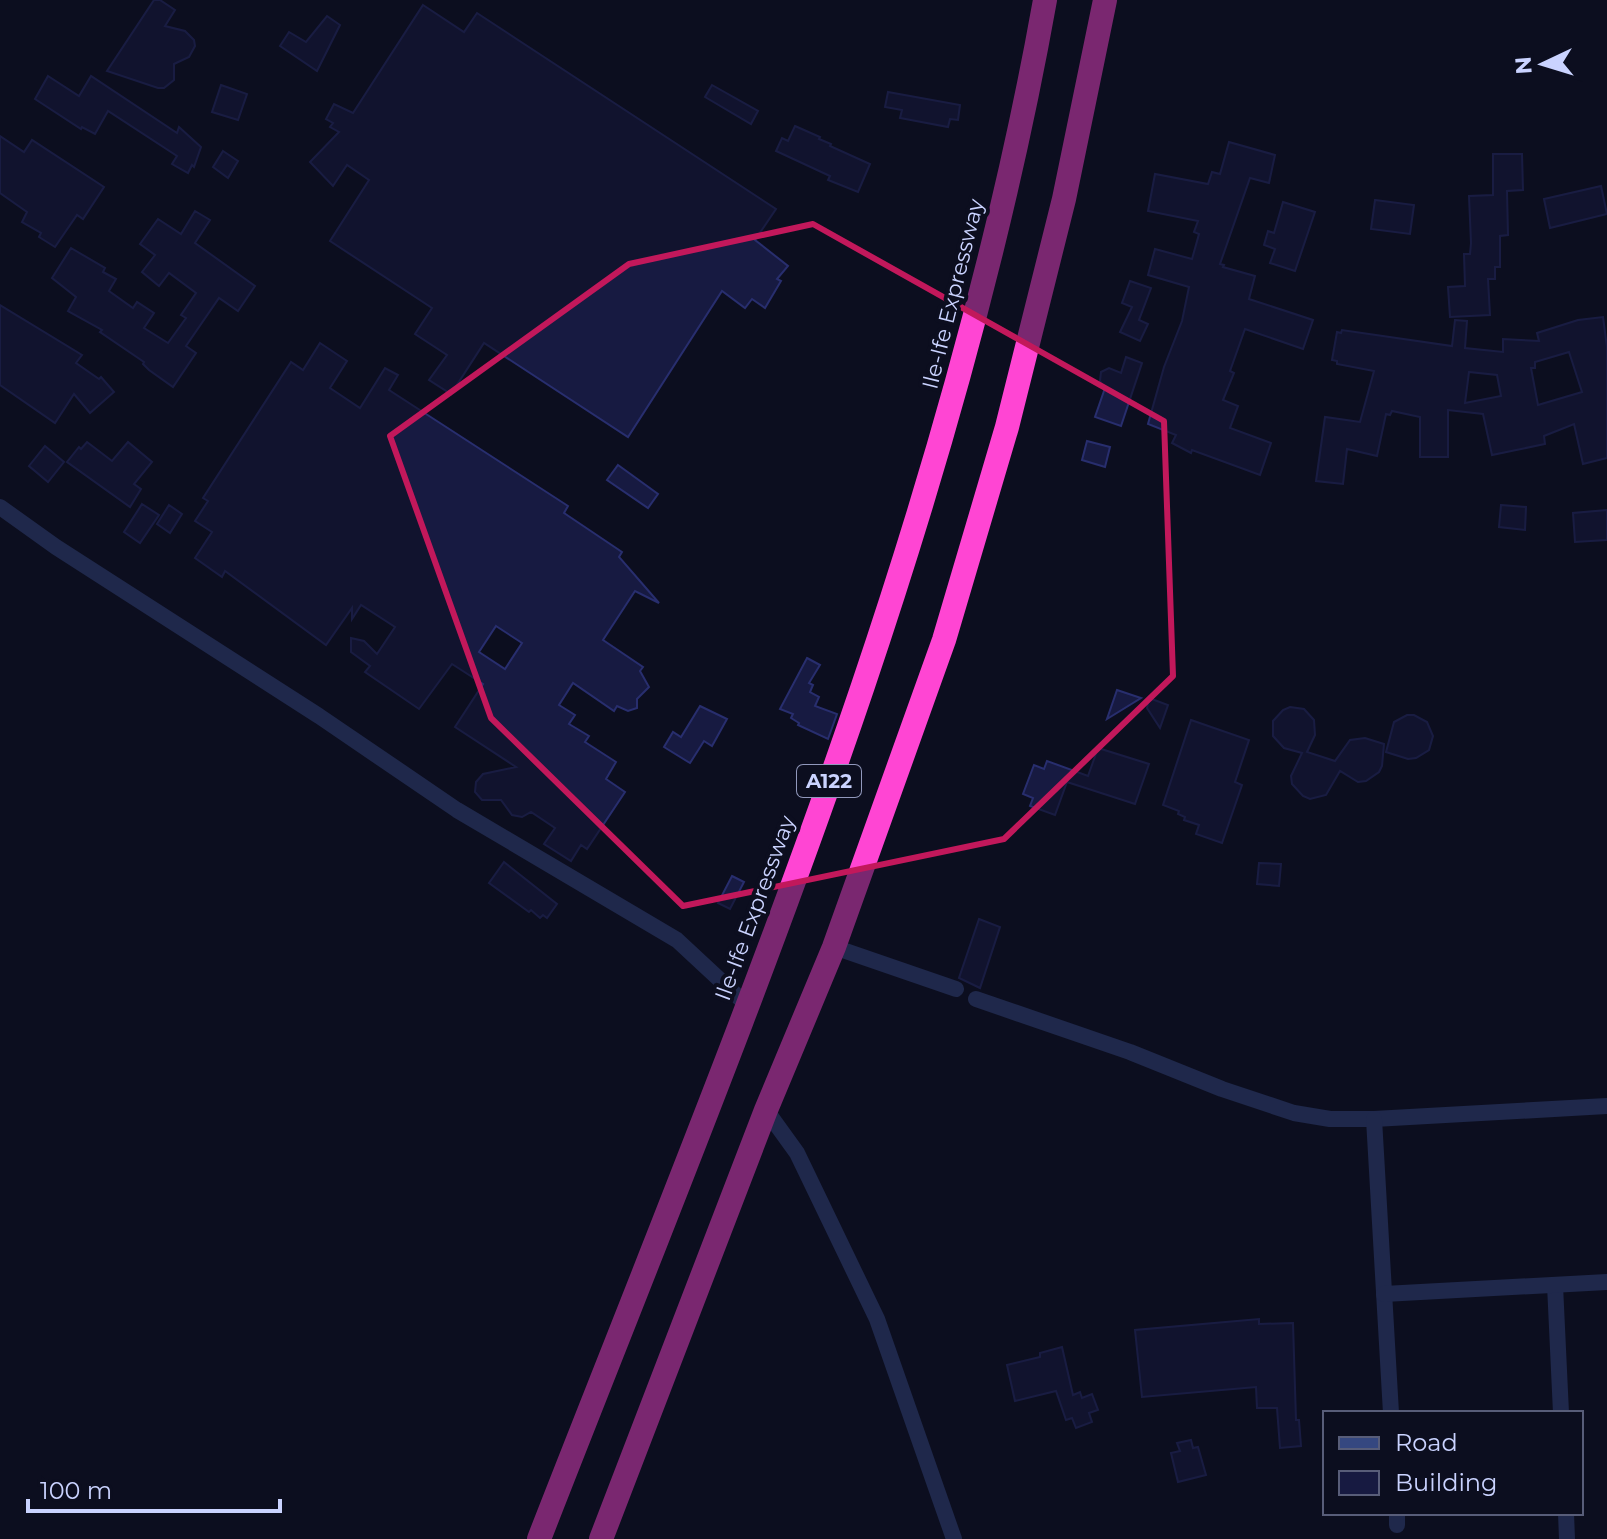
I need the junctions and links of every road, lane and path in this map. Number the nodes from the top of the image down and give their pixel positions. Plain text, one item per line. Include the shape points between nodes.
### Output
1 (1045, 0) edge
2 (1105, 0) edge
3 (0, 507) edge
4 (834, 947) junction
5 (956, 989) dead end
6 (976, 999) dead end
7 (748, 1006) junction
8 (1607, 1106) edge
9 (766, 1110) junction
10 (1374, 1119) junction
11 (1607, 1282) edge
12 (1555, 1285) junction
13 (1384, 1294) junction
14 (1391, 1411) edge
15 (1561, 1411) edge
16 (1566, 1515) edge
17 (539, 1539) edge
18 (601, 1539) edge
19 (954, 1539) edge
20 (1567, 1539) edge

1 - 7 highway, Ile-Ife Expressway / A122 via 1011,170 942,439 885,621
2 - 4 highway, A122 via 1064,199 975,539
3 - 7 street via 457,810 677,940
4 - 5 street
4 - 9 highway, A122
6 - 10 street via 1294,1113
7 - 17 highway, Ile-Ife Expressway / A122
8 - 10 street
9 - 18 highway, A122
9 - 19 street via 797,1153 877,1319
10 - 13 street
11 - 12 street
12 - 13 street
12 - 15 street
13 - 14 street
16 - 20 street

